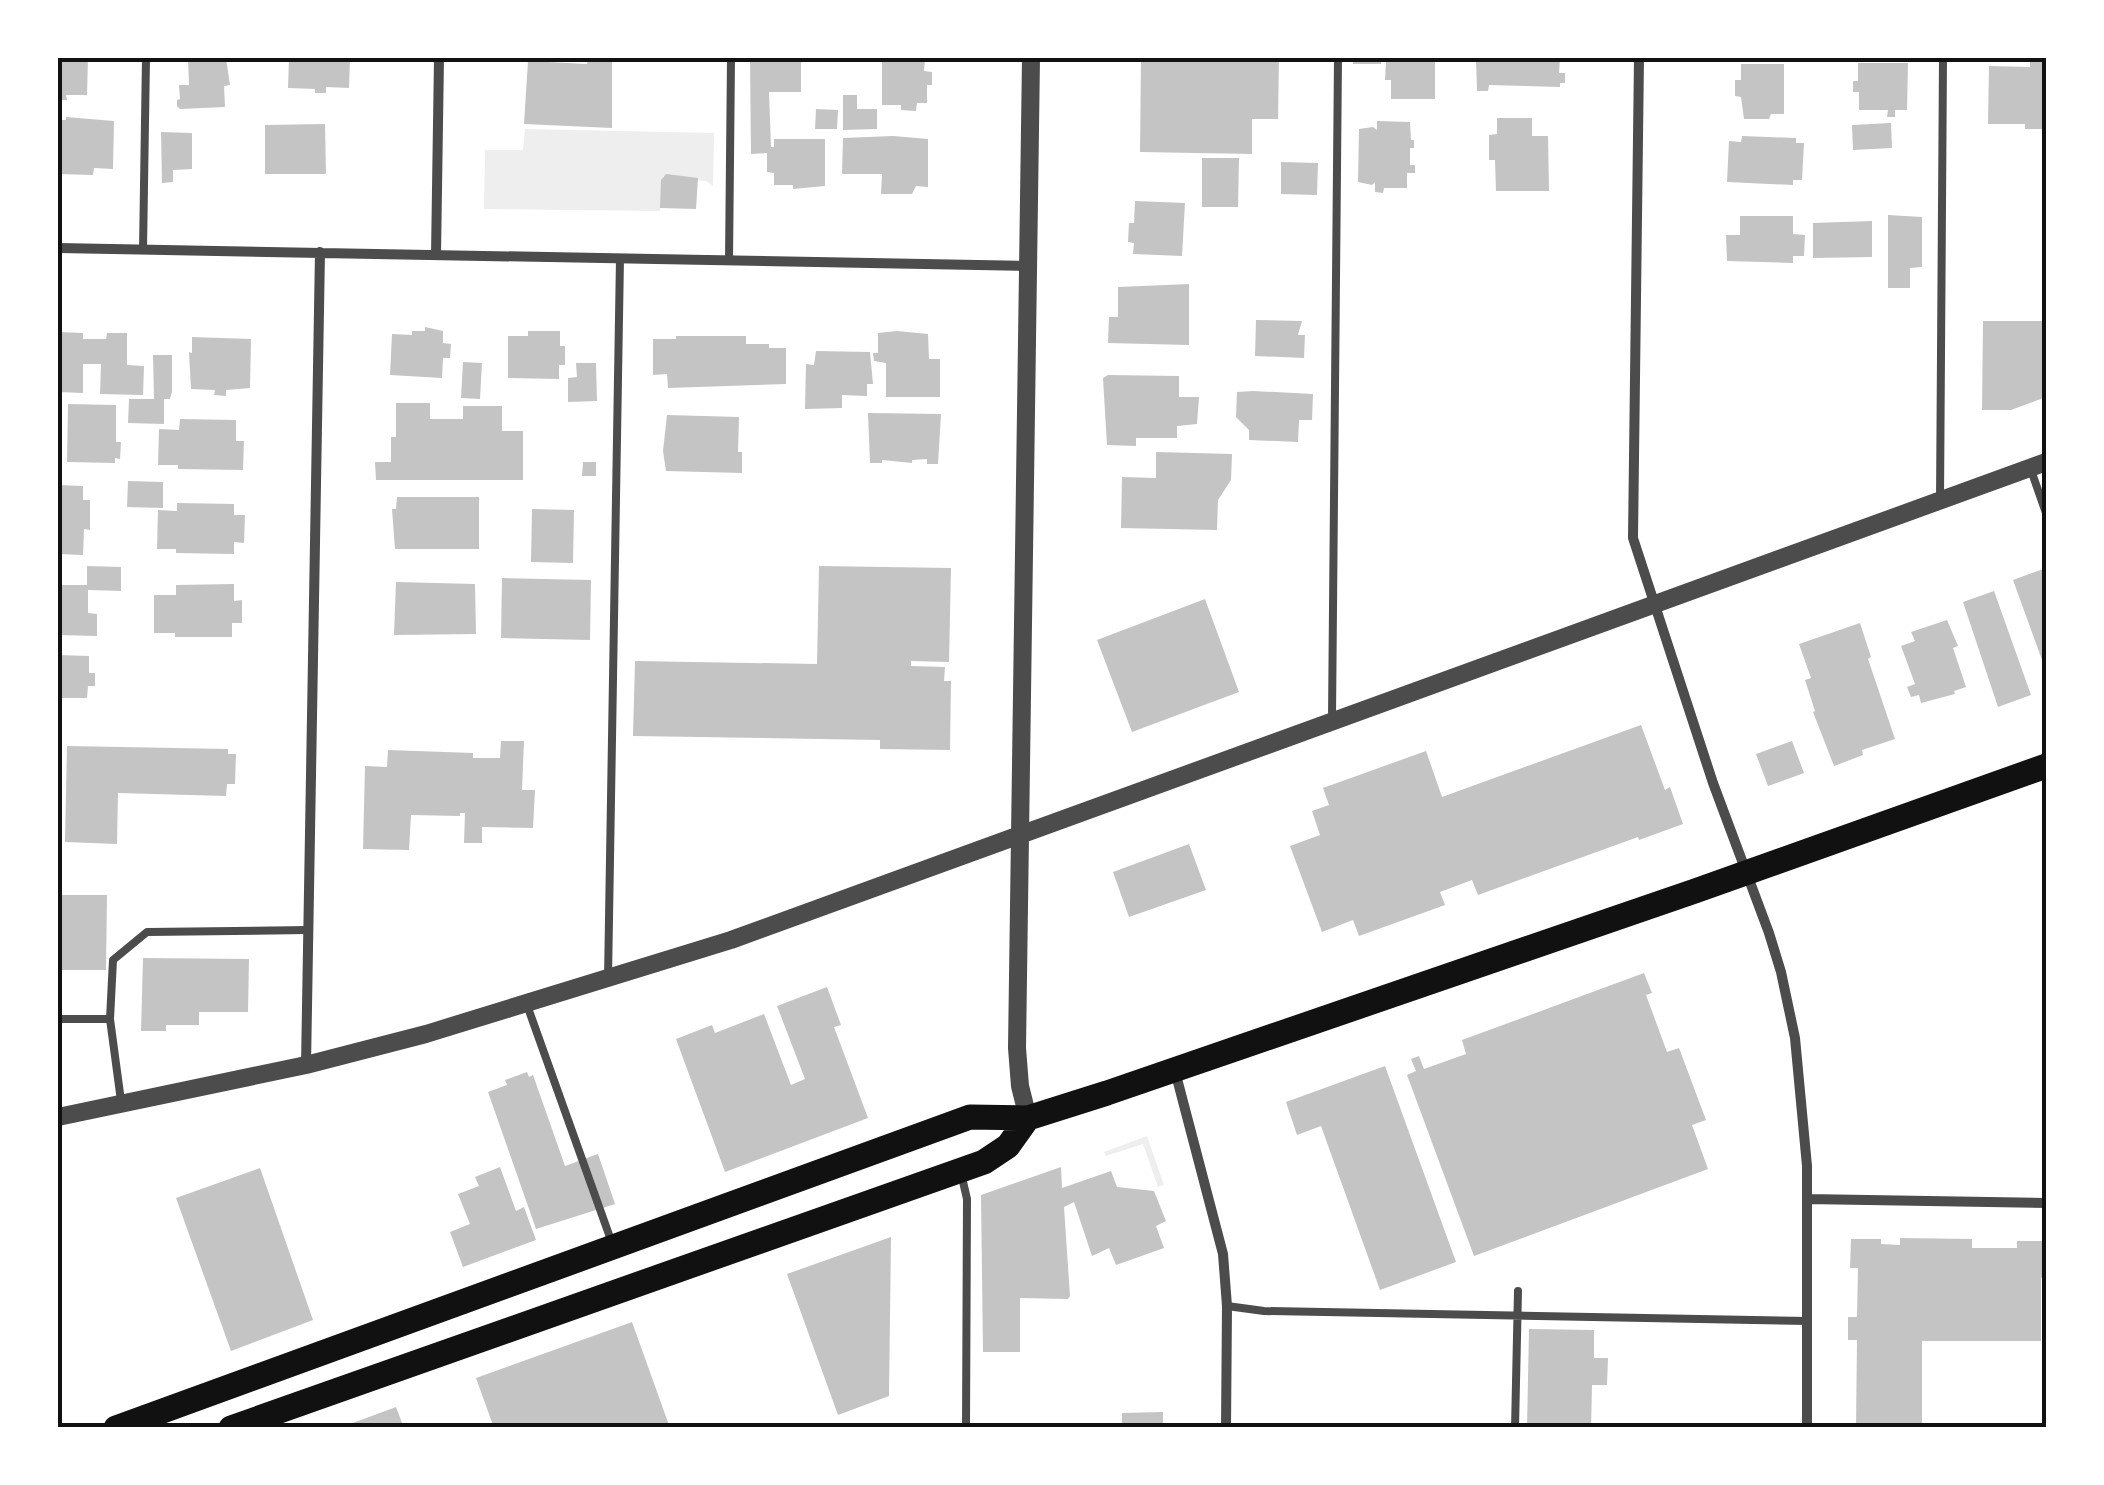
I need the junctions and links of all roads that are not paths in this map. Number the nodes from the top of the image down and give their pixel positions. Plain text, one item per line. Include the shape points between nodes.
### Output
1 (146, 58) edge
2 (438, 58) edge
3 (732, 58) edge
4 (1030, 58) edge
5 (1338, 58) edge
6 (1638, 58) edge
7 (1943, 58) edge
8 (58, 248) edge
9 (144, 250) junction
10 (320, 252) junction
11 (436, 255) junction
12 (620, 258) junction
13 (729, 261) junction
14 (1028, 266) junction
15 (2038, 465) edge
16 (1940, 501) junction
17 (2046, 513) edge
18 (1654, 605) junction
19 (1332, 721) junction
20 (2046, 766) edge
21 (1020, 835) junction
22 (1747, 871) junction
23 (308, 930) junction
24 (608, 980) junction
25 (526, 1005) junction
26 (58, 1019) edge
27 (110, 1019) junction
28 (306, 1065) junction
29 (1174, 1070) junction
30 (121, 1105) junction
31 (58, 1117) edge
32 (1028, 1118) junction
33 (960, 1170) junction
34 (1808, 1198) junction
35 (2046, 1203) edge
36 (614, 1247) junction
37 (1518, 1290) dead end
38 (1227, 1306) junction
39 (1516, 1316) junction
40 (1808, 1321) junction
41 (116, 1428) edge
42 (231, 1428) edge
43 (966, 1428) edge
44 (1226, 1428) edge
45 (1516, 1428) edge
46 (1807, 1428) edge

1 - 9 lane
2 - 11 street
3 - 13 lane
4 - 14 street
5 - 19 lane
6 - 18 street via 1633,538
7 - 16 lane
8 - 9 street
9 - 10 street
10 - 11 street
10 - 23 street
11 - 12 street
12 - 13 street
12 - 24 lane
13 - 14 street
14 - 21 street
15 - 16 street
15 - 17 lane
16 - 18 street
18 - 19 street
18 - 22 street
19 - 21 street
20 - 22 main road
21 - 24 street
21 - 32 street via 1017,1048
22 - 29 main road
22 - 34 street via 1782,972 1795,1038
23 - 27 lane via 148,932 114,960
23 - 28 street
24 - 25 street
25 - 28 street
25 - 36 lane
26 - 27 lane
27 - 30 lane
28 - 30 street
29 - 32 main road
29 - 38 street via 1223,1254
30 - 31 street
32 - 33 main road via 1008,1146
32 - 36 main road via 970,1117
33 - 42 main road
33 - 43 lane via 967,1198
34 - 35 street
34 - 40 street
36 - 41 main road
37 - 39 lane
38 - 39 lane
38 - 44 street
39 - 40 lane
39 - 45 lane
40 - 46 street

